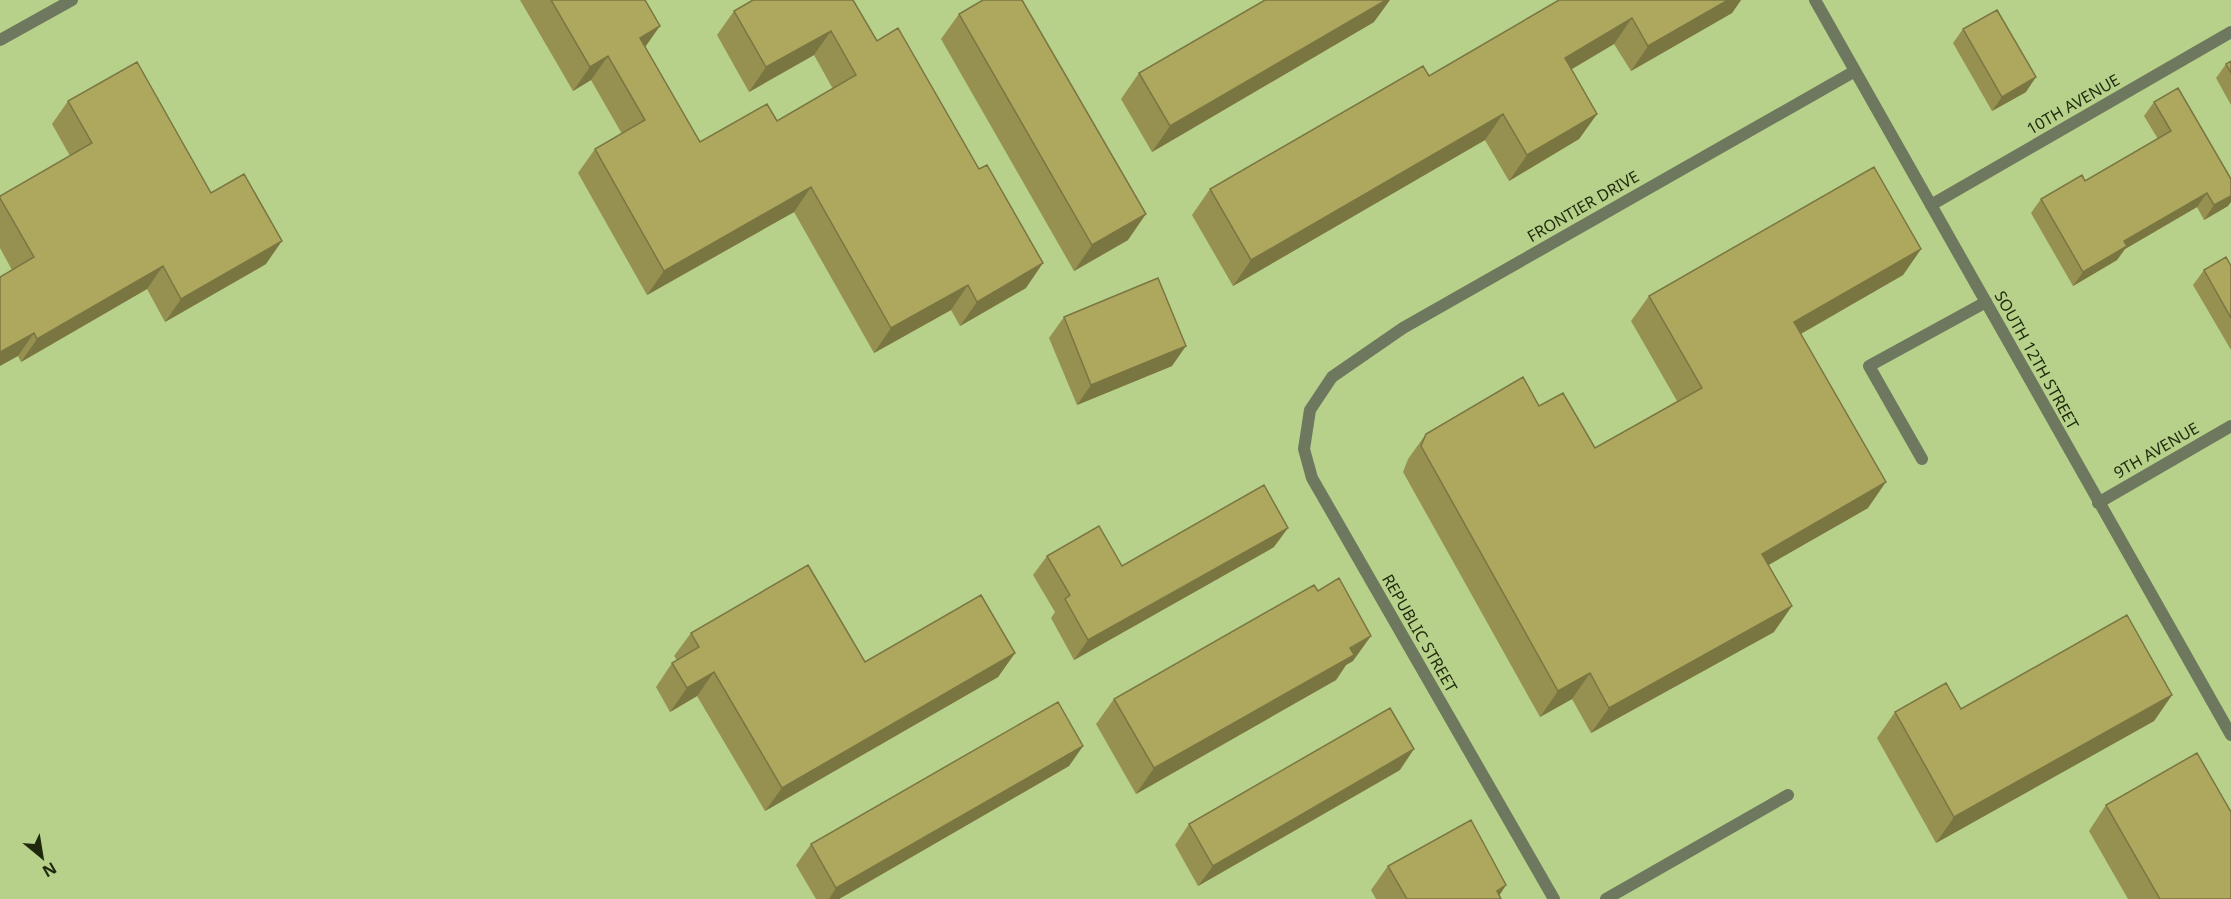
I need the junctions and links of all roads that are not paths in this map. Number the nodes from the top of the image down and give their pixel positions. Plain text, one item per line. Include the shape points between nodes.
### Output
1 (72, 0) edge
2 (1815, 0) edge
3 (2231, 32) edge
4 (0, 40) edge
5 (1855, 71) junction
6 (1931, 205) junction
7 (1986, 302) junction
8 (1332, 377) joint
9 (2231, 426) edge
10 (1922, 459) dead end
11 (2098, 502) junction
12 (2231, 735) edge
13 (1788, 795) dead end
14 (1554, 899) edge
15 (1606, 899) edge

1 - 4 street
2 - 5 street, SOUTH 12TH STREET
3 - 6 street, 10TH AVENUE
5 - 6 street, SOUTH 12TH STREET
5 - 8 street, FRONTIER DRIVE via 1403,328
6 - 7 street, SOUTH 12TH STREET
7 - 10 street via 1869,366
7 - 11 street, SOUTH 12TH STREET
8 - 14 street, REPUBLIC STREET via 1310,410 1304,449 1312,478
9 - 11 street, 9TH AVENUE
11 - 12 street, SOUTH 12TH STREET
13 - 15 street

